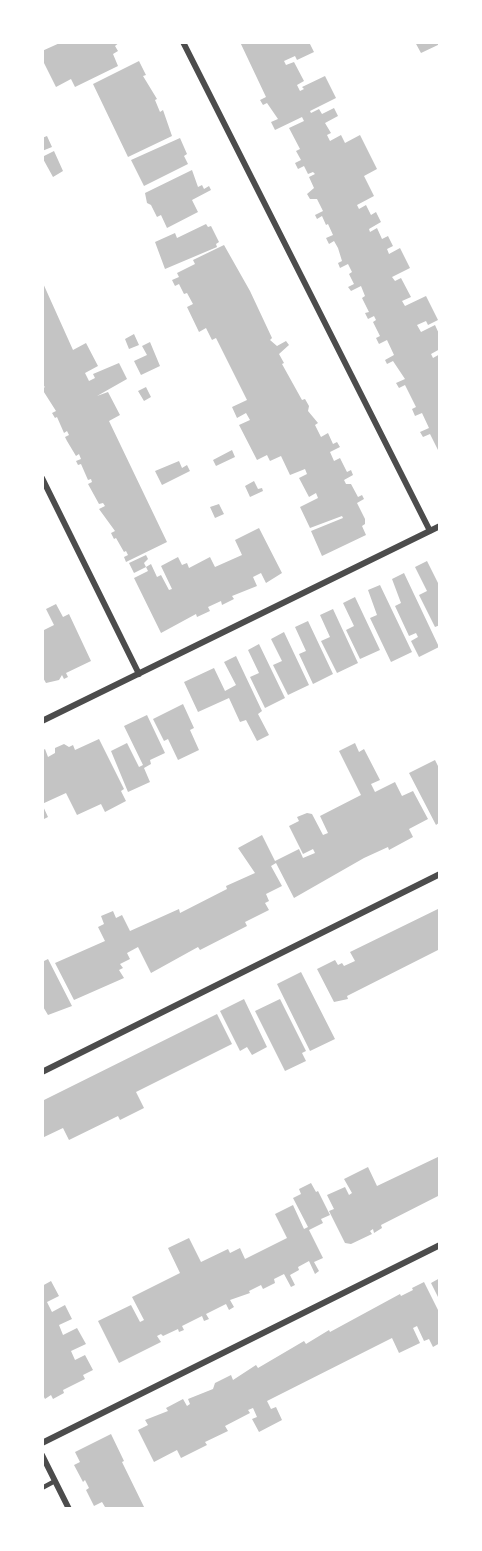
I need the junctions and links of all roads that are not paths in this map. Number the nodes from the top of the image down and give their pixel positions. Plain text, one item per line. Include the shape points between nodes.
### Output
1 (183, 42) edge
2 (42, 478) edge
3 (440, 526) edge
4 (430, 531) junction
5 (139, 674) junction
6 (42, 721) edge
7 (440, 874) edge
8 (42, 1072) edge
9 (440, 1245) edge
10 (42, 1443) edge
11 (42, 1455) edge
12 (55, 1481) junction
13 (42, 1488) edge
14 (69, 1509) edge

1 - 4 street
2 - 5 street
3 - 4 street
4 - 5 street
5 - 6 street
7 - 8 street
9 - 10 street
11 - 12 street
12 - 13 lane
12 - 14 street

